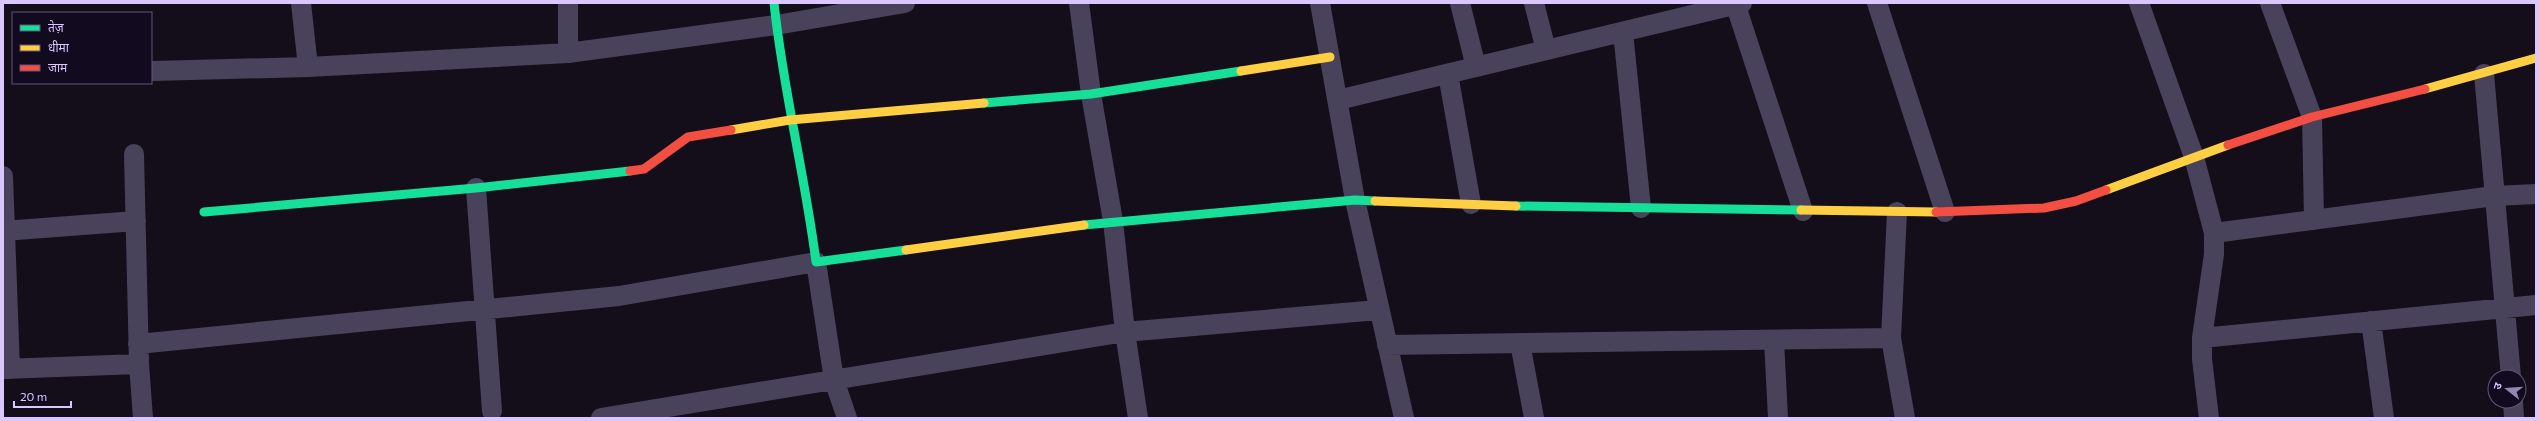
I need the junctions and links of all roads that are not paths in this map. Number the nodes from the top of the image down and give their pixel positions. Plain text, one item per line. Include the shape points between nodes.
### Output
1 (301, 3) edge
2 (568, 3) edge
3 (774, 3) edge
4 (905, 3) edge
5 (1079, 3) edge
6 (1320, 3) edge
7 (1460, 3) edge
8 (1534, 3) edge
9 (1877, 3) edge
10 (2139, 3) edge
11 (2270, 3) edge
12 (1738, 4) edge
13 (776, 25) junction
14 (1623, 32) junction
15 (1546, 50) junction
16 (568, 53) junction
17 (1330, 57) junction
18 (2536, 58) edge
19 (1476, 67) junction
20 (308, 68) junction
21 (153, 71) dead end
22 (1448, 74) junction
23 (2484, 74) junction
24 (1091, 94) junction
25 (1338, 100) junction
26 (2312, 117) junction
27 (790, 120) junction
28 (134, 154) dead end
29 (2194, 157) junction
30 (3, 176) edge
31 (476, 188) junction
32 (2536, 194) edge
33 (2494, 196) junction
34 (1355, 200) junction
35 (1471, 204) junction
36 (1641, 208) junction
37 (1803, 210) junction
38 (204, 212) dead end
39 (1897, 212) junction
40 (1945, 212) junction
41 (2314, 220) junction
42 (136, 221) junction
43 (1113, 221) junction
44 (4, 231) edge
45 (2214, 234) junction
46 (816, 262) junction
47 (2536, 305) edge
48 (2505, 308) junction
49 (486, 310) junction
50 (1378, 310) junction
51 (2371, 321) junction
52 (1125, 332) junction
53 (1891, 338) junction
54 (2202, 338) junction
55 (1774, 340) junction
56 (1520, 343) junction
57 (138, 344) junction
58 (1387, 345) junction
59 (139, 364) junction
60 (7, 369) edge
61 (2510, 369) edge
62 (834, 380) junction
63 (687, 410) edge
64 (492, 411) dead end
65 (143, 418) edge
66 (601, 418) edge
67 (846, 418) edge
68 (1138, 418) edge
69 (1404, 418) edge
70 (1534, 418) edge
71 (1778, 418) edge
72 (1905, 418) edge
73 (2209, 418) edge
74 (2384, 418) edge

1 - 20 street
2 - 16 street
3 - 13 street
4 - 13 street
5 - 24 street
6 - 17 street
7 - 19 street
8 - 15 street
9 - 40 street
10 - 29 street
11 - 26 street
12 - 14 street
12 - 37 street
13 - 16 street
13 - 27 street
14 - 15 street
14 - 36 street
15 - 19 street
16 - 20 street
17 - 24 street
17 - 25 street
18 - 23 street
19 - 22 street
20 - 21 street
22 - 25 street
22 - 35 street
23 - 26 street
23 - 33 street
24 - 27 street
24 - 43 street
25 - 34 street
26 - 29 street
26 - 41 street
27 - 31 street via 688,137 644,169
27 - 46 street via 813,231
28 - 42 street
29 - 40 street via 2076,201 2044,208
29 - 45 street
30 - 44 street
31 - 38 street
31 - 49 street
32 - 33 street
33 - 41 street
33 - 48 street
34 - 35 street
34 - 43 street
34 - 50 street
35 - 36 street
36 - 37 street
37 - 39 street
39 - 40 street
39 - 53 street
41 - 45 street
42 - 44 street
42 - 57 street
43 - 46 street
43 - 52 street
44 - 60 street
45 - 54 street via 2214,254
46 - 49 street via 619,296
46 - 62 street
47 - 48 street
48 - 51 street
48 - 61 street
49 - 57 street
49 - 64 street
50 - 52 street
50 - 58 street
51 - 54 street
51 - 74 street
52 - 62 street
52 - 68 street
53 - 55 street
53 - 72 street
54 - 73 street
55 - 56 street
55 - 71 street
56 - 58 street
56 - 70 street
57 - 59 street
58 - 69 street
59 - 60 street
59 - 65 street
62 - 63 street
62 - 67 street
63 - 66 street

